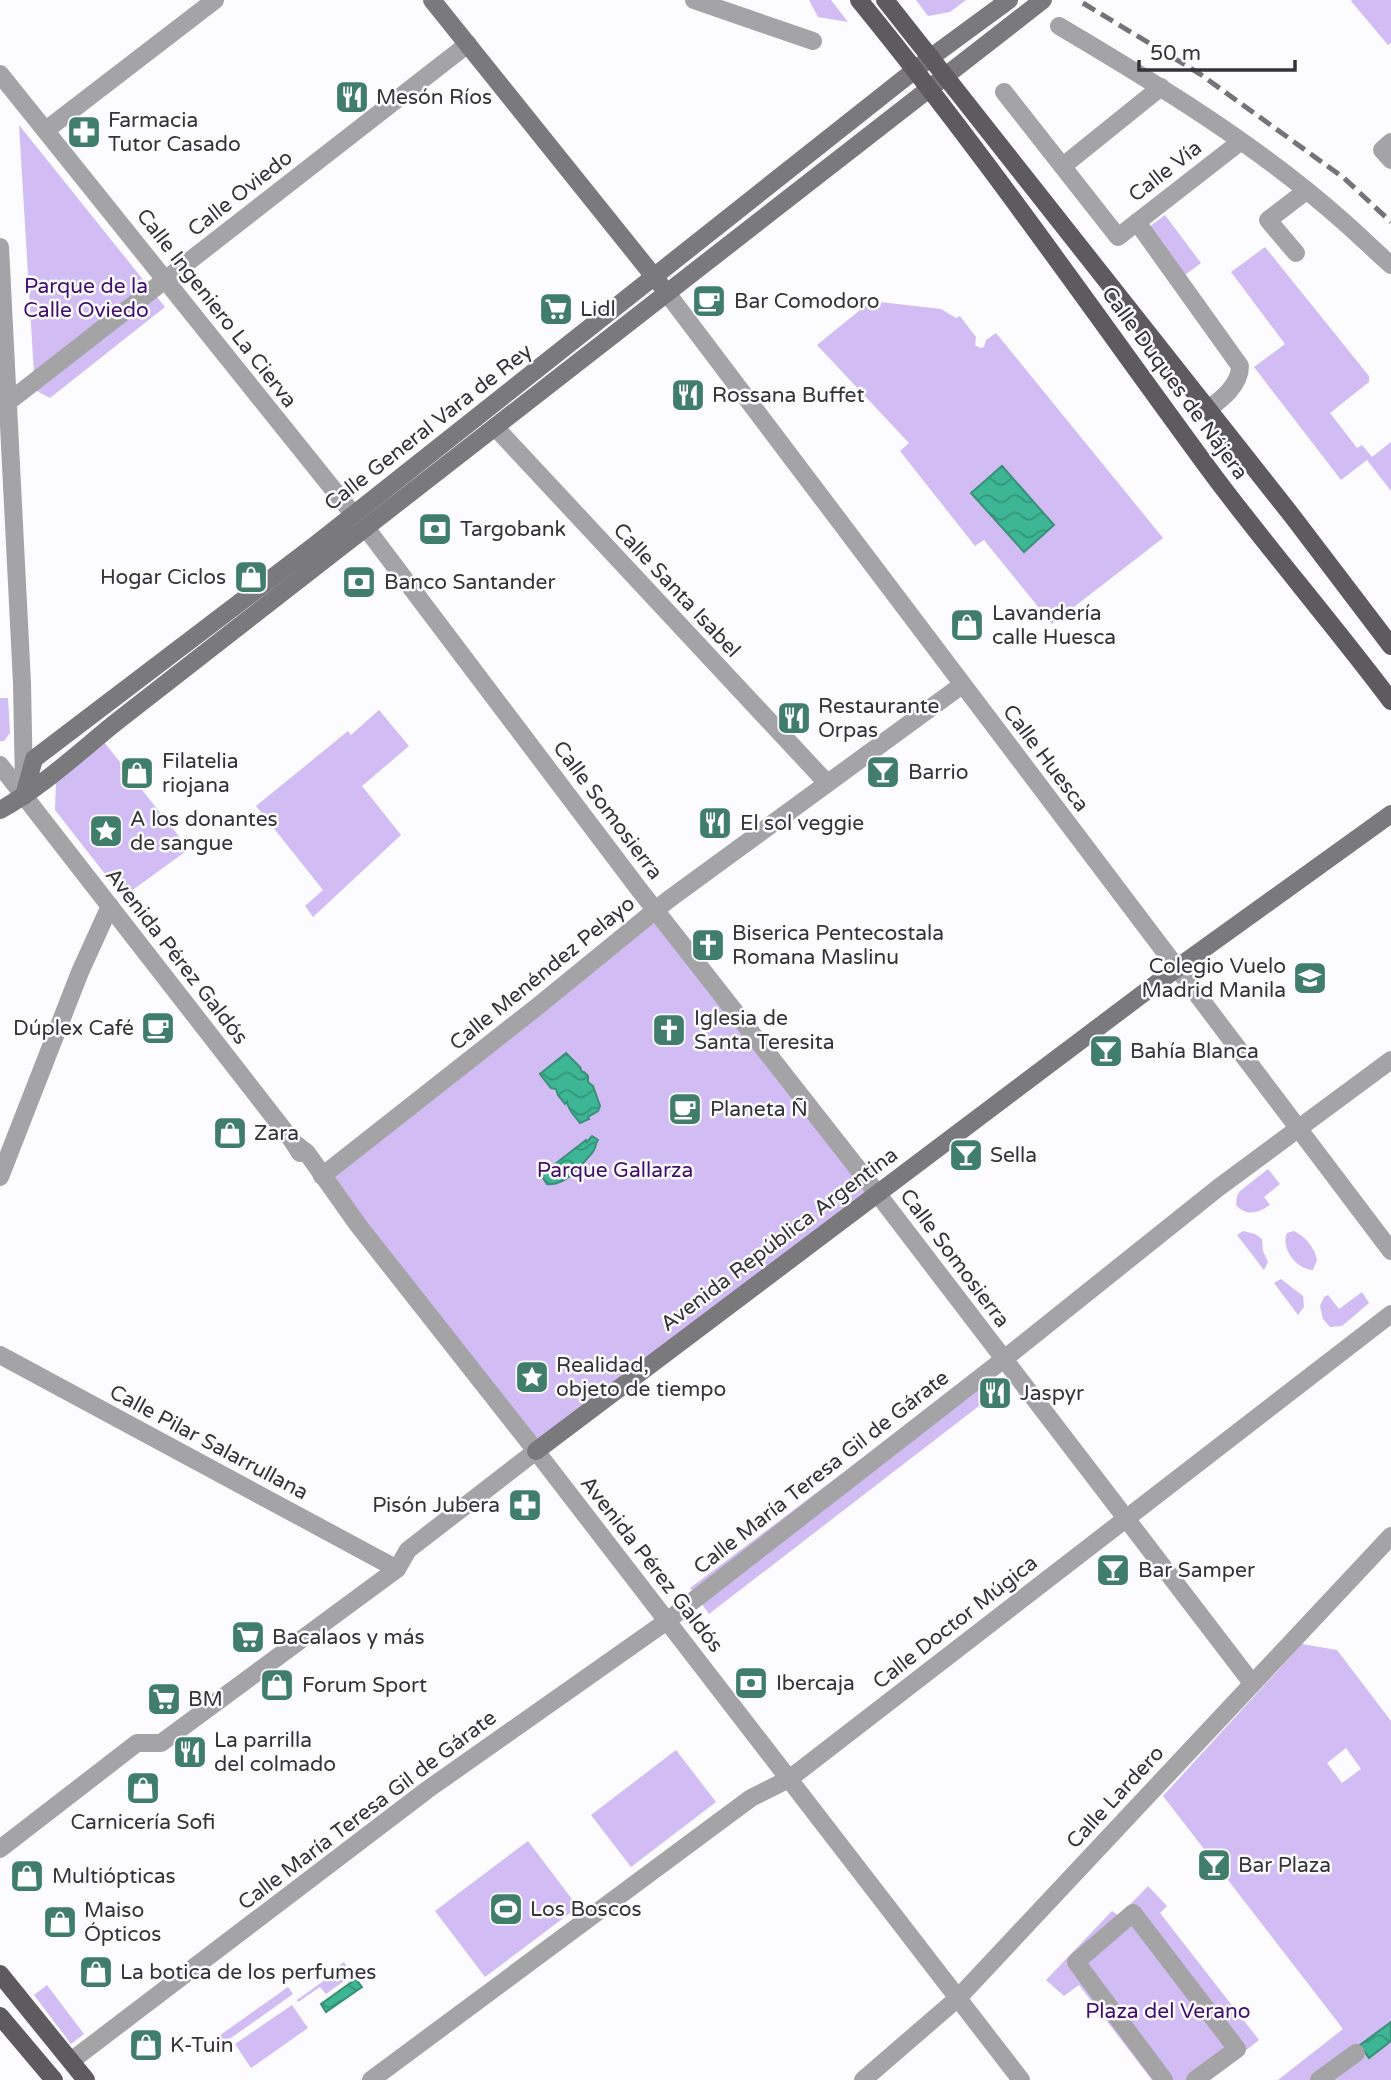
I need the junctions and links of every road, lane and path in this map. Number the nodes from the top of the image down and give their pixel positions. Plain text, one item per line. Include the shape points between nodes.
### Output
1 (215, 0) edge
2 (432, 0) edge
3 (694, 0) edge
4 (859, 0) edge
5 (885, 0) edge
6 (1009, 0) edge
7 (1044, 0) edge
8 (1059, 26) dead end
9 (813, 41) dead end
10 (468, 44) junction
11 (930, 58) junction
12 (914, 70) junction
13 (0, 74) edge
14 (944, 77) junction
15 (1161, 87) junction
16 (928, 89) junction
17 (1004, 92) dead end
18 (46, 130) junction
19 (1240, 142) junction
20 (1063, 166) junction
21 (1306, 191) junction
22 (1137, 222) junction
23 (0, 247) edge
24 (1296, 253) dead end
25 (1391, 265) edge
26 (655, 277) junction
27 (166, 279) junction
28 (667, 293) junction
29 (7, 404) junction
30 (1208, 410) junction
31 (495, 427) junction
32 (353, 514) junction
33 (366, 528) junction
34 (1391, 646) edge
35 (962, 685) junction
36 (1391, 701) edge
37 (0, 765) edge
38 (827, 783) junction
39 (24, 796) junction
40 (0, 810) edge
41 (1391, 814) edge
42 (110, 906) junction
43 (656, 910) junction
44 (1177, 968) junction
45 (1391, 1060) edge
46 (1298, 1127) junction
47 (322, 1176) junction
48 (0, 1177) edge
49 (877, 1194) junction
50 (1391, 1251) edge
51 (1391, 1314) edge
52 (0, 1355) edge
53 (1004, 1359) junction
54 (536, 1451) junction
55 (1126, 1518) junction
56 (1391, 1535) edge
57 (397, 1569) junction
58 (667, 1621) junction
59 (1252, 1683) junction
60 (789, 1779) junction
61 (0, 1849) edge
62 (0, 1974) edge
63 (958, 1998) junction
64 (0, 2016) edge
65 (1356, 2053) dead end
66 (71, 2061) junction
67 (54, 2080) edge
68 (86, 2080) edge
69 (371, 2080) edge
70 (863, 2080) edge
71 (1021, 2080) edge
72 (1164, 2080) edge
73 (1195, 2080) edge
74 (1319, 2080) edge

1 - 18 street
2 - 10 main road
3 - 9 street
4 - 12 main road, Calle Duques de Nájera
5 - 11 main road, Calle Duques de Nájera
6 - 11 main road, Calle General Vara de Rey
7 - 14 main road
8 - 15 street, Calle Vía
10 - 26 main road
10 - 27 street, Calle Oviedo
11 - 12 main road, Calle General Vara de Rey
11 - 14 main road, Calle Duques de Nájera
12 - 16 main road, Calle Duques de Nájera
12 - 26 main road, Calle General Vara de Rey
13 - 18 street, Calle Ingeniero La Cierva
14 - 16 main road
14 - 30 main road, Calle Duques de Nájera
15 - 19 street, Calle Vía
15 - 20 street
16 - 28 main road, Calle General Vara de Rey
16 - 36 main road, Calle Duques de Nájera via 1216,478
17 - 20 street
18 - 27 street, Calle Ingeniero La Cierva
19 - 21 street, Calle Vía
19 - 22 street, Calle Vía
20 - 22 street, Calle Vía via 1118,237
21 - 24 street via 1268,220
21 - 25 street, Calle Vía
22 - 30 street, Calle Duques de Nájera via 1240,366 1235,384
23 - 29 street
26 - 28 main road
26 - 32 main road, Calle General Vara de Rey
27 - 29 street, Calle Oviedo
27 - 32 street, Calle Ingeniero La Cierva
28 - 31 main road, Calle General Vara de Rey
28 - 35 street, Calle Huesca
29 - 39 street
30 - 34 main road, Calle Duques de Nájera
31 - 33 main road, Calle General Vara de Rey
31 - 38 street, Calle Santa Isabel
32 - 39 main road, Calle General Vara de Rey via 34,758
33 - 39 main road, Calle General Vara de Rey
33 - 43 street, Calle Somosierra
35 - 38 street, Calle Menéndez Pelayo
35 - 44 street, Calle Huesca
37 - 39 street, Avenida Pérez Galdós
38 - 43 street, Calle Menéndez Pelayo
39 - 40 main road, Calle General Vara de Rey
39 - 42 street, Avenida Pérez Galdós
41 - 44 main road, Avenida República Argentina
42 - 47 street, Avenida Pérez Galdós
42 - 48 street
43 - 47 street, Calle Menéndez Pelayo
43 - 49 street, Calle Somosierra
44 - 46 street, Calle Huesca
44 - 49 main road, Avenida República Argentina
45 - 46 street, Calle María Teresa Gil de Gárate
46 - 50 street, Calle Huesca
46 - 53 street, Calle María Teresa Gil de Gárate
47 - 54 street, Avenida Pérez Galdós
49 - 53 street, Calle Somosierra
49 - 54 main road, Avenida República Argentina
51 - 55 street, Calle Doctor Múgica
52 - 57 street, Calle Pilar Salarrullana
53 - 55 street, Calle Somosierra
53 - 58 street, Calle María Teresa Gil de Gárate
54 - 57 street, Avenida República Argentina via 408,1550
54 - 58 street, Avenida Pérez Galdós
55 - 59 street, Calle Somosierra
55 - 60 street, Calle Doctor Múgica
56 - 59 street, Calle Lardero
57 - 61 street, Avenida República Argentina via 161,1743 137,1743
58 - 60 street, Avenida Pérez Galdós
58 - 66 street, Calle María Teresa Gil de Gárate via 427,1790
59 - 63 street, Calle Lardero
60 - 63 street, Avenida Pérez Galdós
60 - 69 street, Calle Doctor Múgica via 751,1798
62 - 66 main road
63 - 70 street, Calle Lardero
63 - 71 street, Avenida Pérez Galdós
64 - 67 main road
65 - 74 street
66 - 68 main road
72 - 73 street via 1076,1962 1133,1913 1237,2049

